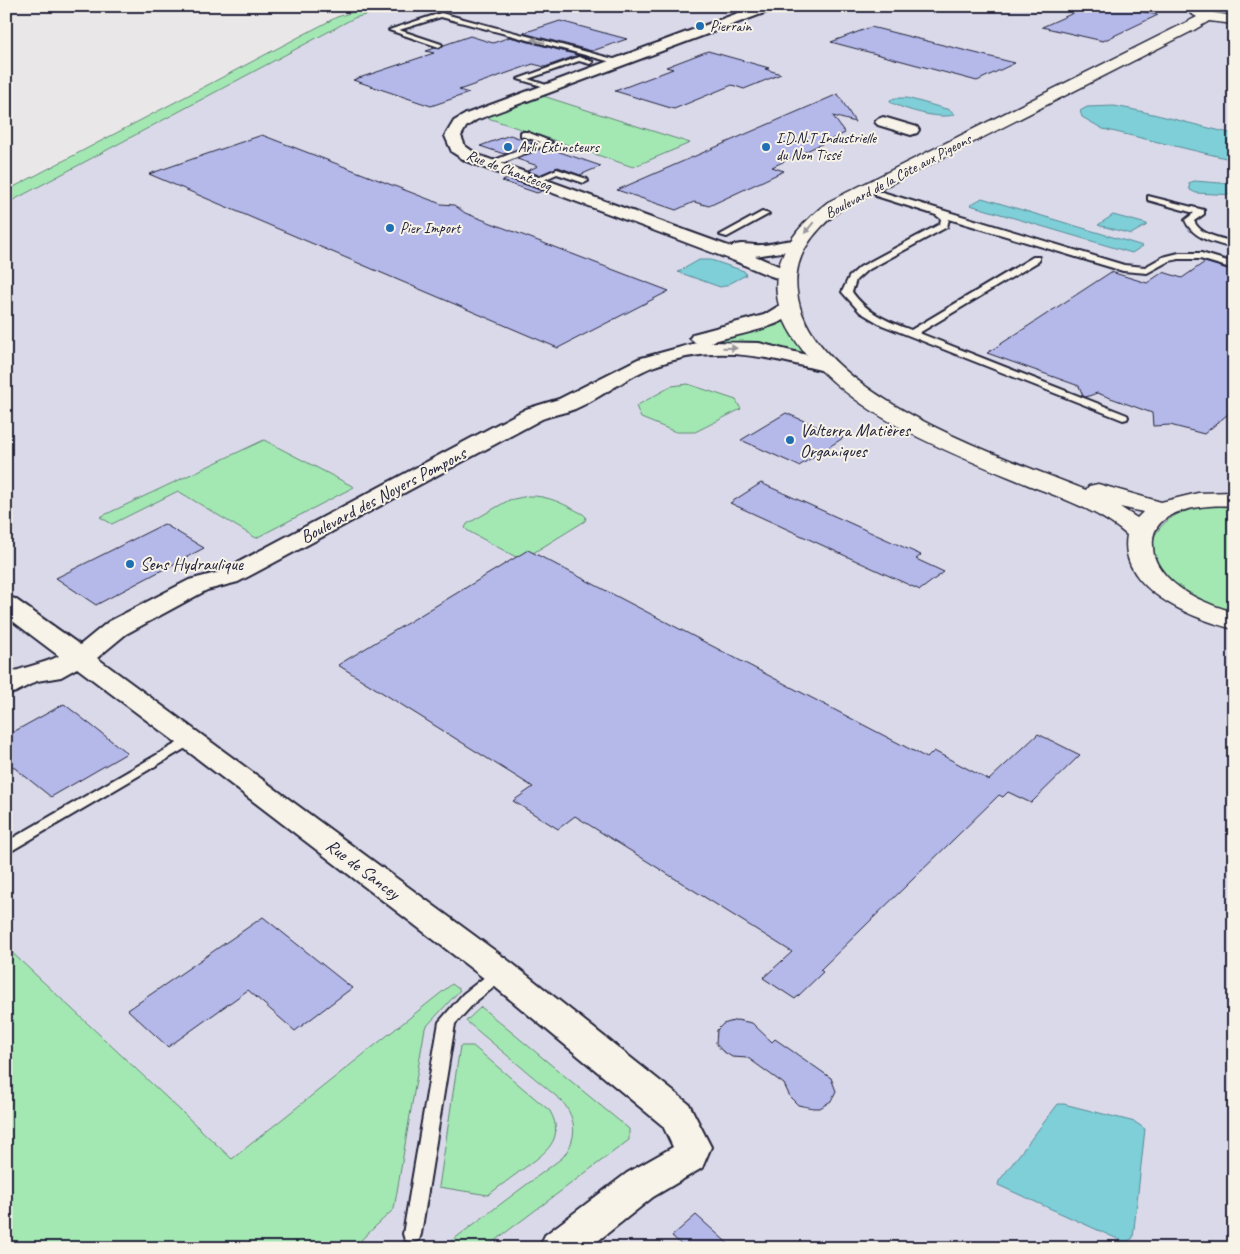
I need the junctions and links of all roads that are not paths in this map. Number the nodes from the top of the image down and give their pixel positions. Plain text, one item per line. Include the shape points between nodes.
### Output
1 (770, 6) edge
2 (1200, 11) edge
3 (1230, 20) edge
4 (439, 45) dead end
5 (566, 52) dead end
6 (613, 64) junction
7 (550, 88) junction
8 (524, 134) dead end
9 (490, 165) junction
10 (584, 180) dead end
11 (534, 181) junction
12 (878, 194) junction
13 (1152, 198) dead end
14 (939, 213) junction
15 (765, 214) dead end
16 (646, 221) junction
17 (724, 235) dead end
18 (796, 245) junction
19 (1234, 245) edge
20 (1036, 259) dead end
21 (1234, 266) edge
22 (786, 276) junction
23 (789, 308) junction
24 (912, 333) junction
25 (828, 366) junction
26 (537, 412) junction
27 (1123, 417) dead end
28 (1234, 499) edge
29 (1163, 510) junction
30 (1140, 533) junction
31 (6, 604) edge
32 (1231, 624) edge
33 (74, 659) junction
34 (6, 686) edge
35 (6, 705) edge
36 (191, 739) junction
37 (6, 849) edge
38 (501, 973) junction
39 (412, 1234) dead end
40 (560, 1248) edge

1 - 6 street, Rue de Chantecoq
2 - 3 street
2 -> 18 street, Boulevard de la Côte aux Pigeons via 1202,20 1189,27 834,206 811,224
3 - 12 street, Boulevard de la Côte aux Pigeons via 1198,29
6 -> 4 lane via 441,15 392,30
5 - 6 lane
6 - 7 street, Rue de Chantecoq
6 - 7 lane via 579,59 521,79
7 - 9 street, Rue de Chantecoq via 465,120 456,129 453,136 458,149
8 - 9 lane via 548,142
9 - 11 street, Rue de Chantecoq
10 - 11 lane via 557,171
11 - 16 street, Rue de Chantecoq
12 - 14 lane
12 - 29 street, Boulevard de la Côte aux Pigeons via 848,210 830,226 814,243 806,262 803,294 806,306 813,325 841,360 885,396 951,432 1094,490
13 - 19 lane via 1201,212 1189,220 1196,230
14 - 21 lane via 1123,268 1147,270 1166,258 1179,256 1201,256
14 - 24 lane via 945,218 944,225 863,269 852,279 848,292 868,315
15 - 17 lane
16 - 18 street via 734,249 760,251
16 - 22 street, Rue de Chantecoq
18 - 22 street, Boulevard de la Côte aux Pigeons
20 - 24 lane
22 - 23 street, Boulevard de la Côte aux Pigeons
23 - 25 street, Boulevard de la Côte aux Pigeons via 809,345
23 - 26 street, Boulevard des Noyers Pompons via 753,325 633,356 552,397
24 - 27 lane
26 -> 25 street, Boulevard des Noyers Pompons via 566,404 666,355 690,350 715,347 759,349
25 - 30 street, Boulevard de la Côte aux Pigeons via 894,414 965,450 1103,507
26 - 33 street, Boulevard des Noyers Pompons via 229,577 213,594 139,633
28 - 29 street via 1193,501
29 - 30 street via 1148,520
30 - 32 street via 1138,550 1143,563 1164,589
31 - 33 street, Rue de Sancey
33 - 34 street, Boulevard des Noyers Pompons
33 - 35 street, Boulevard des Noyers Pompons via 44,684
33 - 36 street, Rue de Sancey
36 - 37 lane
36 - 38 street, Rue de Sancey
38 - 39 lane via 475,993 447,1022
38 - 40 street, Rue de Sancey via 676,1115 692,1147 689,1157 640,1185

